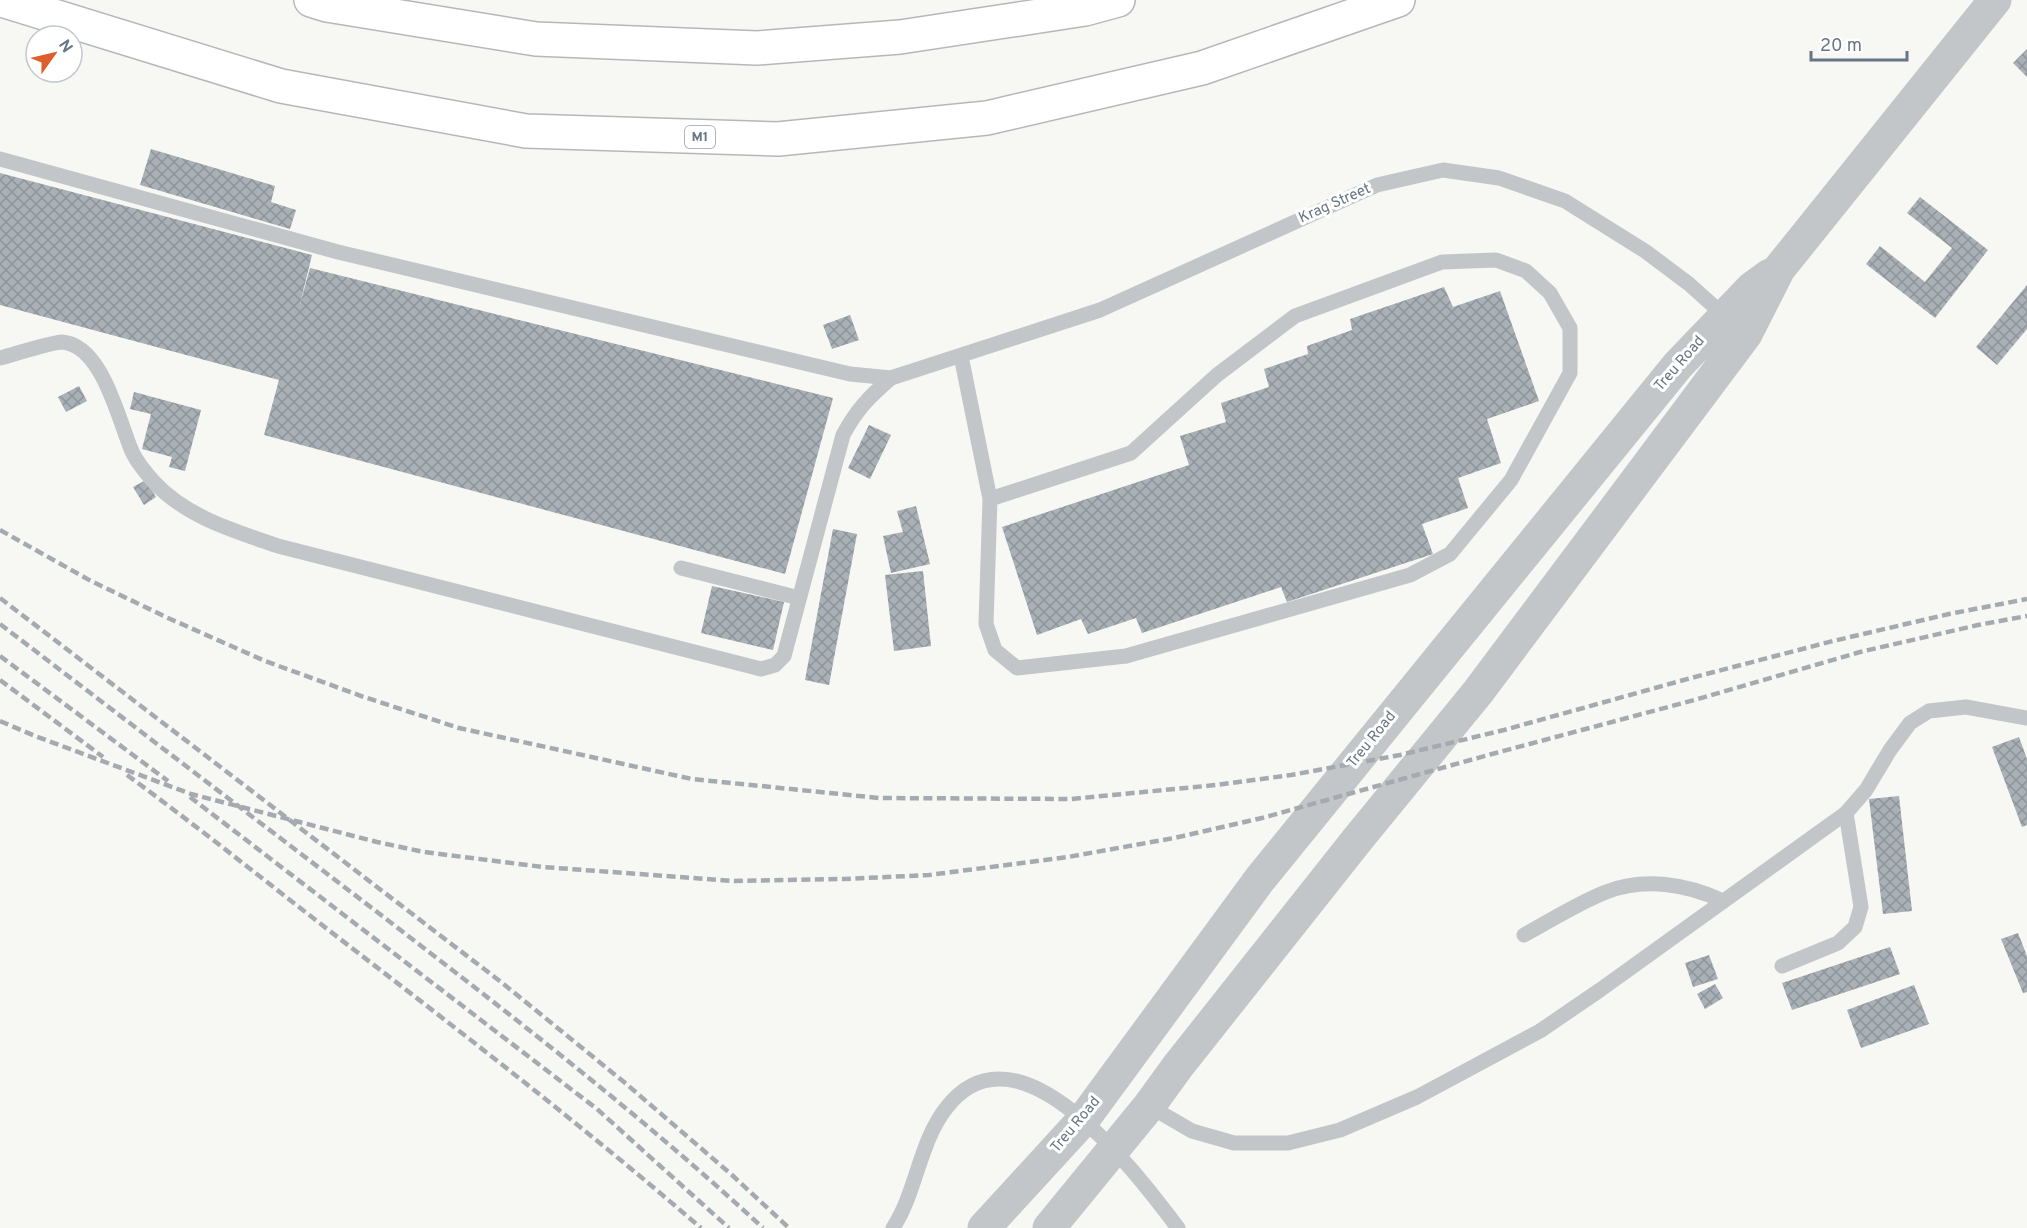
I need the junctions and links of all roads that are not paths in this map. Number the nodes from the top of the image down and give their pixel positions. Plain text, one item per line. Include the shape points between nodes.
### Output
1 (2, 0) edge
2 (310, 0) edge
3 (1118, 0) edge
4 (1398, 0) edge
5 (1995, 0) edge
6 (0, 159) edge
7 (1735, 325) junction
8 (961, 356) junction
9 (0, 358) edge
10 (891, 378) junction
11 (990, 499) junction
12 (681, 568) dead end
13 (800, 598) junction
14 (2027, 718) edge
15 (1846, 813) junction
16 (1723, 901) junction
17 (1524, 935) dead end
18 (1782, 966) dead end
19 (1149, 1106) junction
20 (1083, 1120) junction
21 (1113, 1149) junction
22 (893, 1228) edge
23 (984, 1228) edge
24 (1049, 1228) edge
25 (1178, 1228) edge

1 - 4 highway, M1 via 281,86 514,129 778,140 987,118 1202,68
2 - 3 highway via 537,39 756,48 900,37 1085,9
5 - 7 street, Treu Road via 1779,269 1752,288
6 - 10 lane via 349,254 850,374
7 - 8 lane, Krag Street via 1645,250 1565,201 1499,178 1443,171 1377,185 1100,310
7 - 19 street, Treu Road via 1478,692
7 - 20 street, Treu Road via 1678,365 1267,870
8 - 10 lane, Krag Street
8 - 11 lane
9 - 13 lane via 61,342 76,347 100,372 132,452 154,483 186,509 278,546 762,669 775,665 784,656
10 - 13 lane via 855,412 843,435
11 - 11 lane via 986,624 995,651 1017,668 1126,656 1410,575 1450,554 1511,480 1570,373 1570,328 1550,292 1526,271 1496,260 1442,262 1295,316 1217,375 1131,453
12 - 13 lane
14 - 15 lane via 1966,707 1929,711 1910,723
15 - 16 lane
15 - 18 lane via 1861,907 1855,927 1838,943
16 - 17 lane via 1689,888 1636,884 1606,892
16 - 19 lane via 1540,1030 1417,1096 1340,1130 1288,1143 1234,1143 1192,1131
19 - 21 street, Treu Road
20 - 21 lane
20 - 22 lane via 1050,1095 1026,1083 1011,1079 983,1081 968,1089 946,1108 936,1126
20 - 23 street, Treu Road
21 - 24 street, Treu Road
21 - 25 lane

